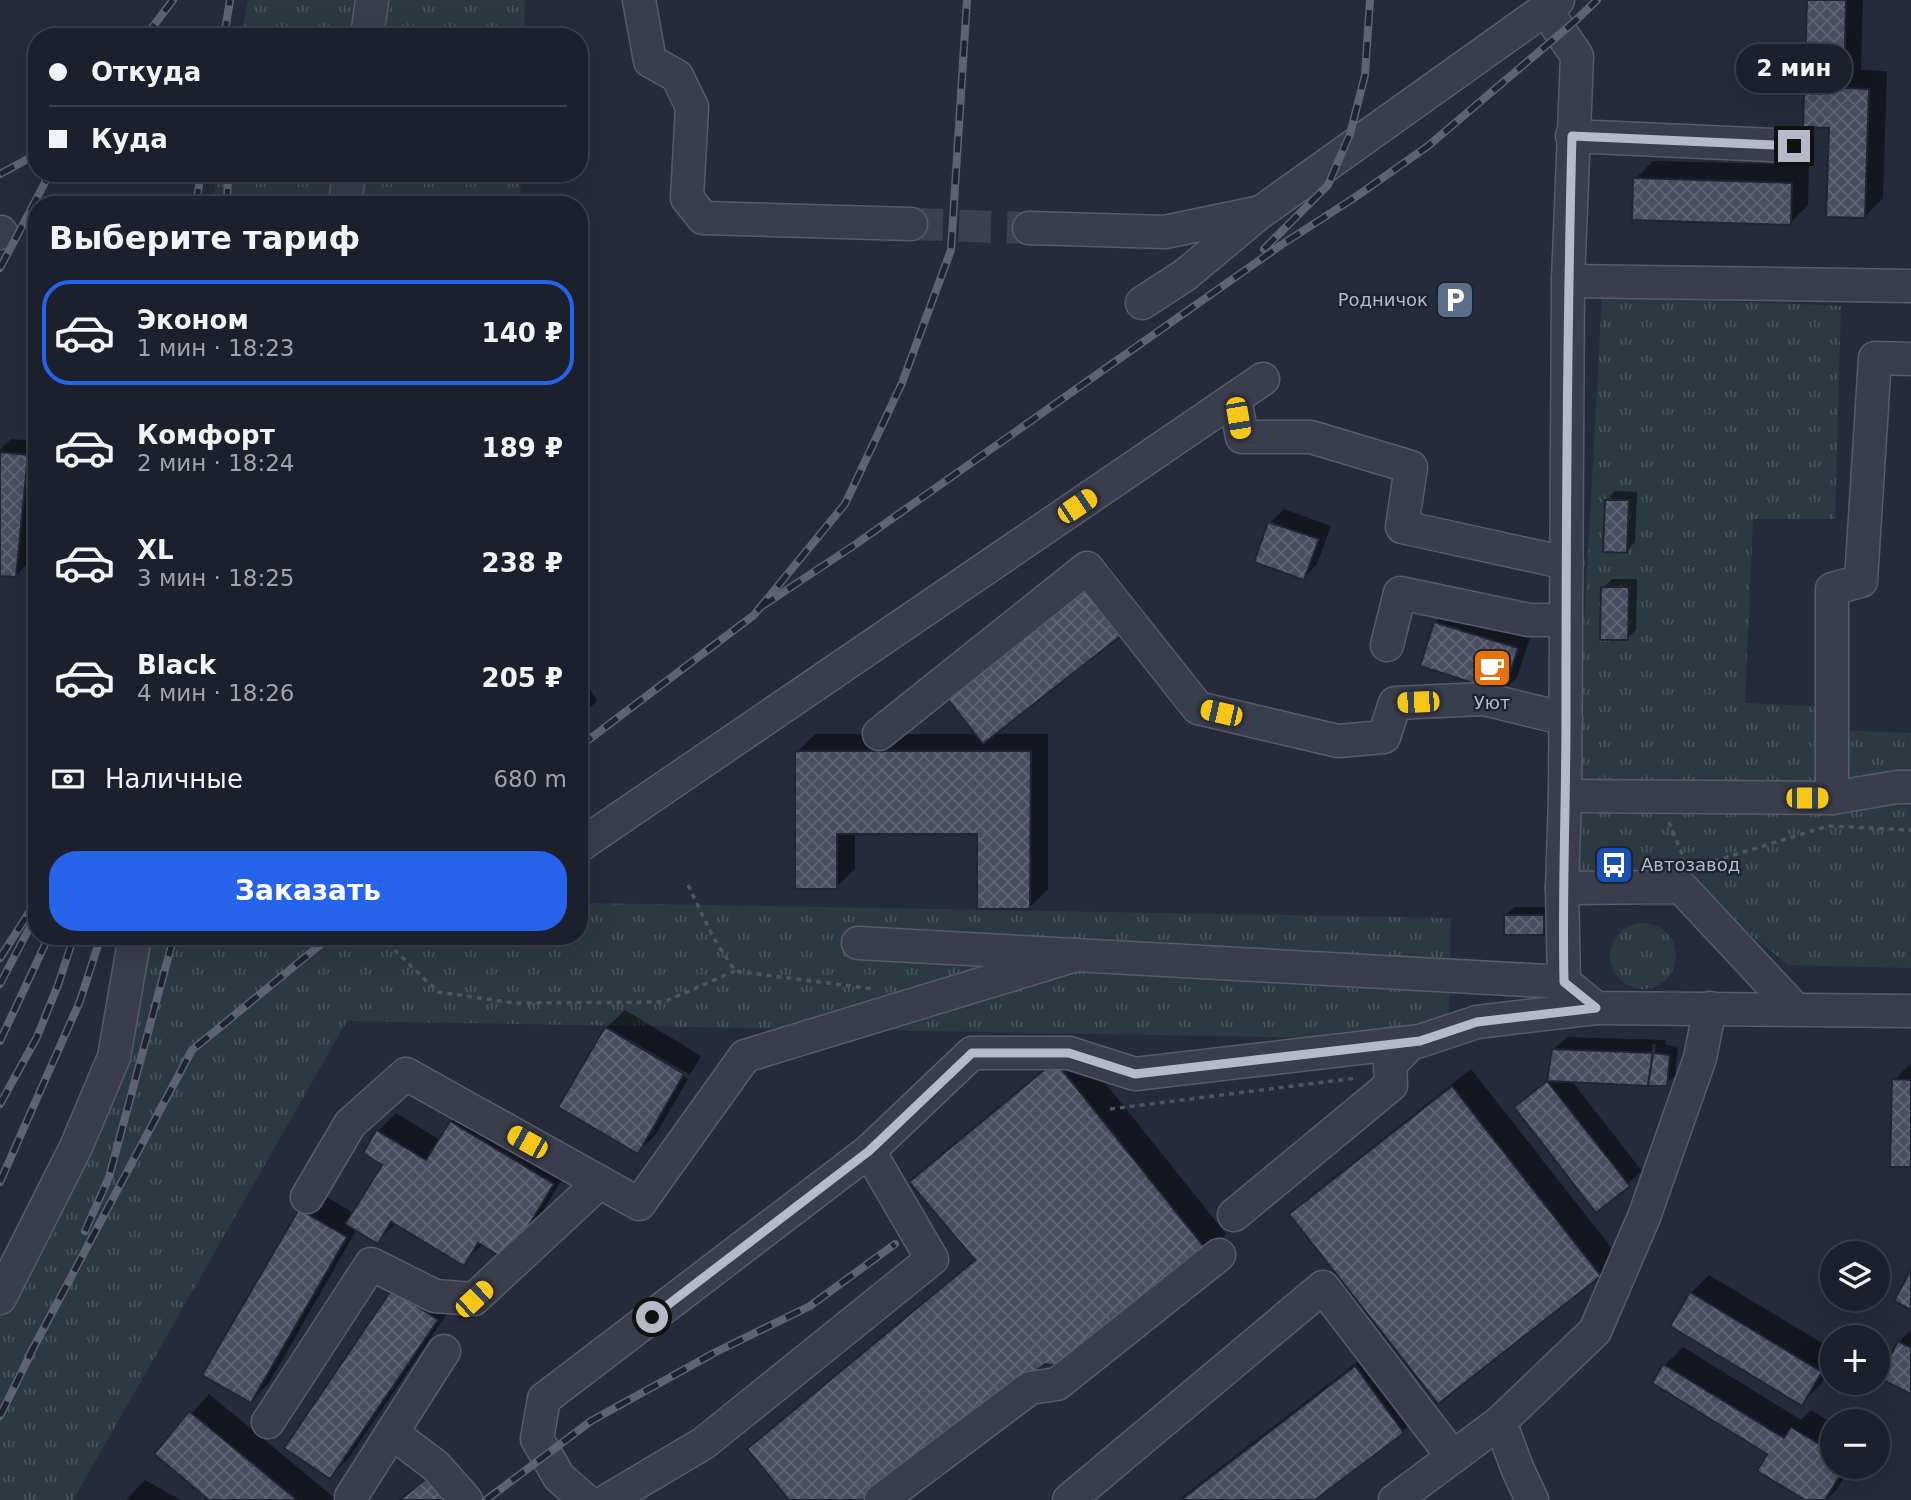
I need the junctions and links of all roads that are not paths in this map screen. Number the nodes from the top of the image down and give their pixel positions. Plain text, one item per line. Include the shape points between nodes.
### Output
1 (372, 0) edge
2 (639, 0) edge
3 (1552, 5) edge
4 (368, 28) edge
5 (1572, 136) junction
6 (1794, 146) dead end
7 (1261, 212) junction
8 (911, 224) tunnel mouth
9 (1029, 228) tunnel mouth
10 (1568, 281) junction
11 (1911, 286) edge
12 (1142, 303) dead end
13 (1911, 359) edge
14 (1263, 379) dead end
15 (1235, 398) junction
16 (1567, 563) junction
17 (1566, 620) junction
18 (1387, 645) dead end
19 (1566, 719) junction
20 (879, 734) dead end
21 (1911, 787) edge
22 (1565, 796) junction
23 (1832, 798) junction
24 (588, 840) edge
25 (1562, 888) junction
26 (858, 943) dead end
27 (133, 945) edge
28 (1076, 955) junction
29 (1564, 982) junction
30 (1596, 1008) junction
31 (1710, 1009) junction
32 (1794, 1009) junction
33 (1911, 1011) edge
34 (1412, 1042) junction
35 (869, 1151) junction
36 (600, 1182) junction
37 (307, 1197) dead end
38 (1234, 1215) dead end
39 (1219, 1255) dead end
40 (0, 1298) edge
41 (444, 1351) dead end
42 (268, 1422) dead end
43 (1500, 1422) junction
44 (391, 1433) junction
45 (1453, 1457) junction
46 (351, 1497) dead end
47 (1075, 1498) edge
48 (466, 1500) edge
49 (585, 1500) edge
50 (608, 1500) edge
51 (881, 1500) edge
52 (1395, 1500) edge
53 (1533, 1500) edge

1 - 4 street
2 - 8 street via 650,61 677,76 692,107 687,198 703,218
3 - 5 street via 1577,56
3 - 7 street
5 - 6 street
5 - 10 street
7 - 9 street via 1165,232
7 - 12 street via 1185,275
10 - 11 street
10 - 16 street
13 - 23 street via 1875,358 1861,581 1832,589
14 - 15 street
15 - 16 street via 1242,437 1311,437 1411,467 1402,527
15 - 24 street
16 - 17 street
17 - 18 street via 1529,620 1400,593
17 - 19 street
19 - 20 street via 1484,699 1395,703 1384,737 1338,741 1198,708 1087,568
19 - 22 street
21 - 23 street
22 - 23 street
22 - 25 street
25 - 29 street
25 - 32 street via 1681,887
26 - 28 street
27 - 40 street via 114,1057 76,1147
28 - 29 street
28 - 36 street via 745,1056 639,1204
29 - 30 street
30 - 31 street
30 - 34 street via 1477,1022
31 - 32 street
31 - 43 street via 1700,1058 1644,1217 1595,1331
32 - 33 street
34 - 35 street via 1135,1074 1069,1053 972,1053
34 - 38 street via 1390,1065 1391,1085
35 - 49 street via 544,1399 537,1439 559,1478
35 - 50 street via 932,1259 704,1443
36 - 37 street via 406,1074 350,1124
36 - 42 street via 474,1299 435,1296 371,1264
39 - 51 street via 1057,1384 1030,1388
41 - 44 street
43 - 45 street
43 - 53 street
44 - 46 street
44 - 48 street via 436,1466
45 - 47 street via 1323,1287
45 - 52 street

